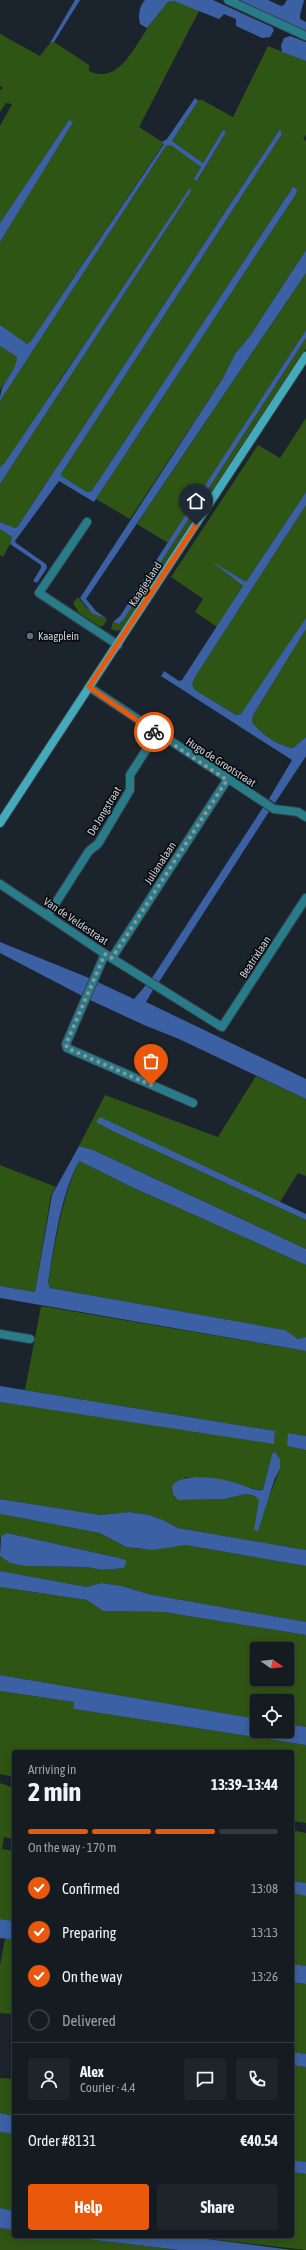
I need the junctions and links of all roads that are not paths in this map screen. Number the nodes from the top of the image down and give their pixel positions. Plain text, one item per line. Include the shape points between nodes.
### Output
1 (228, 0) edge
2 (306, 36) edge
3 (306, 356) edge
4 (87, 522) dead end
5 (118, 645) junction
6 (89, 687) junction
7 (157, 733) junction
8 (227, 780) junction
9 (306, 817) edge
10 (0, 823) edge
11 (0, 884) edge
12 (306, 898) edge
13 (48, 915) junction
14 (109, 956) junction
15 (222, 1027) joint
16 (193, 1103) dead end
17 (0, 1334) edge
18 (30, 1339) dead end

1 - 2 street
3 - 5 street, Kaagjesland
4 - 5 street via 39,593
5 - 6 street, Kaagjesland
6 - 7 street, Hugo de Grootstraat
6 - 10 street, Kaagjesland
7 - 8 street, Hugo de Grootstraat
7 - 13 street, De Jongstraat via 130,775 130,790 98,844 89,851
8 - 9 street, Hugo de Grootstraat via 274,809 298,812
8 - 14 street, Julianalaan
11 - 13 street, Van de Veldestraat
12 - 15 street, Beatrixlaan
13 - 14 street, Van de Veldestraat
14 - 15 street, Van de Veldestraat
14 - 16 street, Julianalaan via 92,981 66,1044 67,1048
17 - 18 street

